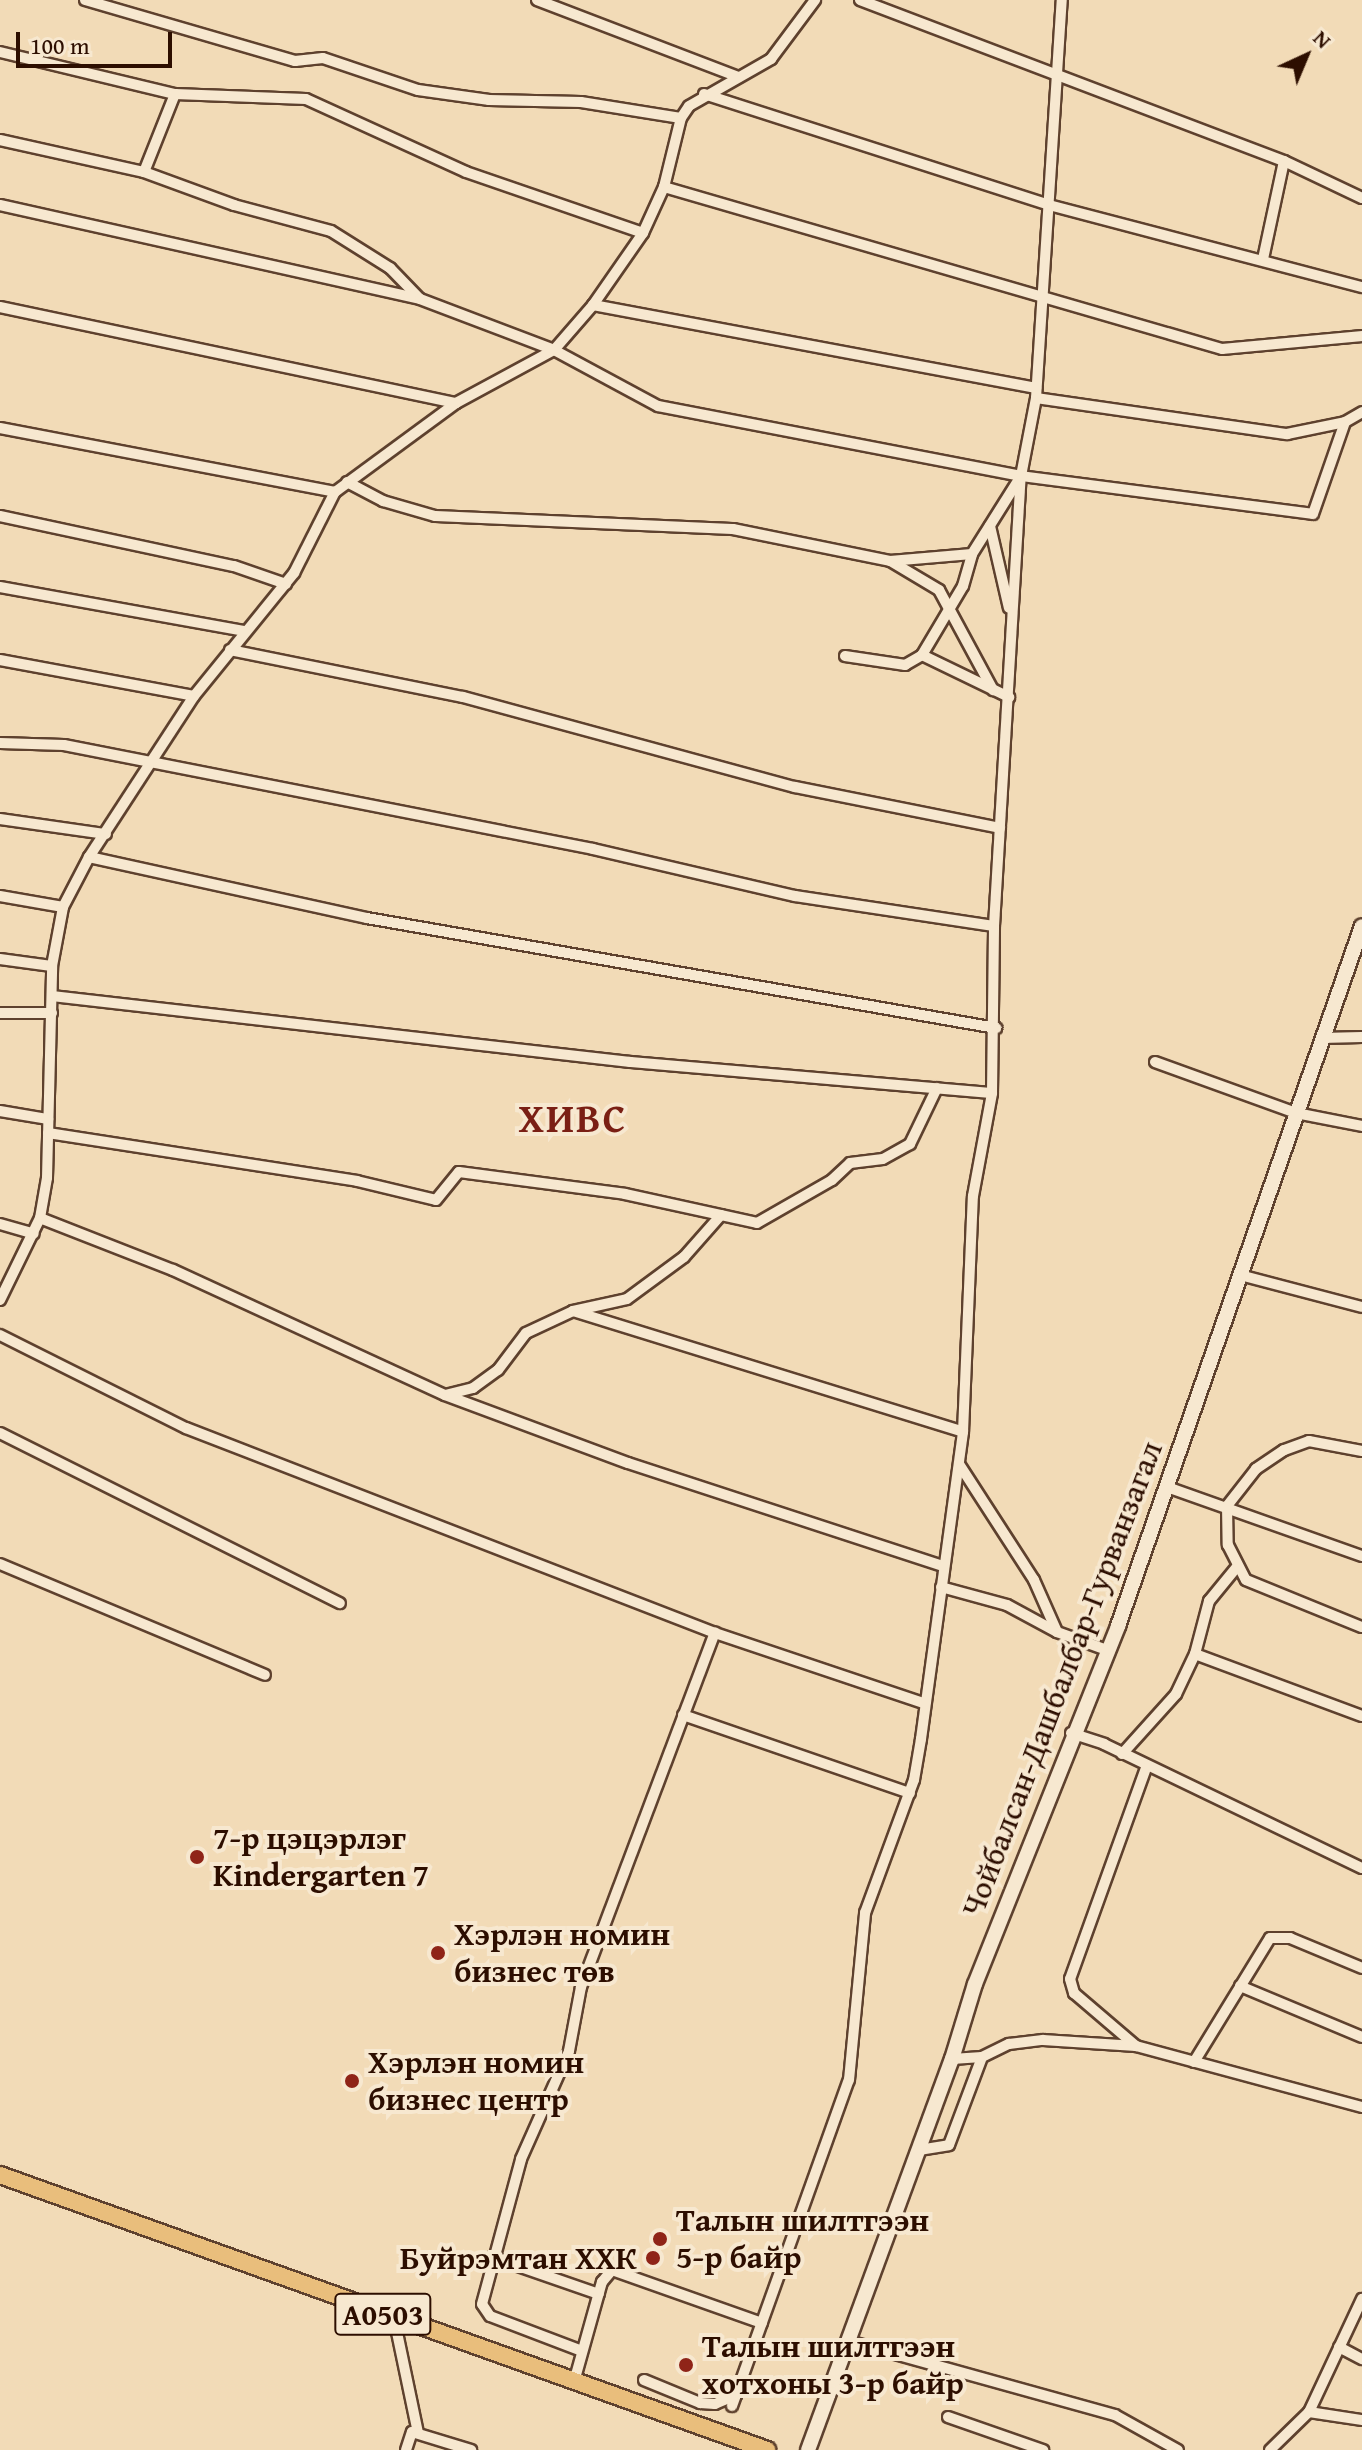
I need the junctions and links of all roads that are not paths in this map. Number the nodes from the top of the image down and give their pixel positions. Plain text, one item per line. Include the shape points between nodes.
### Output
1 (85, 0) edge
2 (537, 0) edge
3 (815, 0) edge
4 (860, 0) edge
5 (1062, 0) edge
6 (0, 52) edge
7 (1054, 75) junction
8 (739, 77) junction
9 (175, 94) junction
10 (704, 94) junction
11 (681, 118) junction
12 (0, 140) edge
13 (1284, 161) junction
14 (144, 172) junction
15 (664, 187) junction
16 (1362, 198) edge
17 (2, 202) edge
18 (1049, 205) junction
19 (643, 233) junction
20 (1263, 259) junction
21 (1362, 287) edge
22 (1043, 298) junction
23 (420, 299) junction
24 (593, 305) junction
25 (0, 307) edge
26 (1362, 336) edge
27 (554, 350) junction
28 (1036, 393) junction
29 (456, 403) junction
30 (1362, 412) edge
31 (1345, 422) junction
32 (0, 428) edge
33 (1021, 476) junction
34 (347, 482) junction
35 (335, 492) junction
36 (0, 516) edge
37 (990, 526) junction
38 (972, 554) junction
39 (890, 561) junction
40 (286, 584) junction
41 (0, 587) edge
42 (952, 608) junction
43 (1012, 622) junction
44 (245, 631) junction
45 (230, 650) junction
46 (922, 655) junction
47 (845, 656) dead end
48 (0, 660) edge
49 (993, 690) junction
50 (194, 696) junction
51 (1009, 697) junction
52 (0, 743) edge
53 (150, 761) junction
54 (0, 819) edge
55 (1000, 828) junction
56 (106, 834) junction
57 (89, 857) junction
58 (0, 896) edge
59 (63, 907) junction
60 (994, 926) junction
61 (1362, 926) edge
62 (0, 959) edge
63 (52, 966) junction
64 (52, 996) junction
65 (0, 1013) edge
66 (52, 1013) junction
67 (996, 1028) junction
68 (1362, 1037) edge
69 (1321, 1038) junction
70 (1155, 1062) dead end
71 (937, 1088) junction
72 (992, 1093) junction
73 (0, 1111) edge
74 (1296, 1113) junction
75 (48, 1119) junction
76 (1362, 1126) edge
77 (48, 1133) junction
78 (721, 1215) junction
79 (40, 1218) junction
80 (0, 1224) edge
81 (34, 1234) junction
82 (1240, 1275) junction
83 (0, 1300) edge
84 (1362, 1307) edge
85 (573, 1311) junction
86 (0, 1335) edge
87 (445, 1395) junction
88 (963, 1432) junction
89 (0, 1433) edge
90 (1362, 1451) edge
91 (959, 1464) junction
92 (1167, 1487) junction
93 (1227, 1506) junction
94 (1362, 1556) edge
95 (0, 1564) edge
96 (944, 1566) junction
97 (1236, 1568) junction
98 (941, 1587) junction
99 (340, 1603) dead end
100 (1362, 1627) edge
101 (1057, 1632) junction
102 (715, 1633) junction
103 (1107, 1650) junction
104 (1195, 1654) junction
105 (265, 1675) dead end
106 (923, 1703) junction
107 (683, 1715) junction
108 (1362, 1716) edge
109 (1071, 1733) junction
110 (1122, 1754) junction
111 (1146, 1768) junction
112 (910, 1793) junction
113 (1362, 1868) edge
114 (1362, 1968) edge
115 (1240, 1986) junction
116 (1362, 2037) edge
117 (1136, 2046) junction
118 (982, 2057) junction
119 (952, 2059) junction
120 (1194, 2062) junction
121 (1362, 2107) edge
122 (919, 2150) junction
123 (0, 2175) edge
124 (492, 2257) junction
125 (599, 2294) junction
126 (1362, 2299) edge
127 (394, 2318) junction
128 (762, 2323) junction
129 (848, 2341) junction
130 (1339, 2347) junction
131 (582, 2351) junction
132 (1362, 2359) edge
133 (644, 2380) dead end
134 (574, 2382) junction
135 (1309, 2412) junction
136 (948, 2417) dead end
137 (1362, 2420) edge
138 (418, 2433) junction
139 (1158, 2445) edge
140 (406, 2450) edge
141 (471, 2450) edge
142 (767, 2450) edge
143 (808, 2450) edge
144 (1043, 2450) edge
145 (1178, 2450) edge
146 (1270, 2450) edge

1 - 11 street via 276,57 323,58 418,90 489,100 581,102
2 - 8 street
3 - 8 street via 771,59
4 - 7 street
5 - 7 street
6 - 9 street
7 - 13 street
7 - 18 street
8 - 10 street
9 - 14 street
9 - 19 street via 306,99 453,167
10 - 11 street
10 - 18 street
11 - 15 street
12 - 14 street
13 - 16 street
13 - 20 street
14 - 23 street via 234,205 331,231 390,268
15 - 19 street
15 - 22 street
17 - 23 street
18 - 20 street
18 - 22 street
19 - 24 street
20 - 21 street
22 - 26 street via 1222,349
22 - 28 street
23 - 27 street
24 - 27 street
24 - 28 street
25 - 29 street
27 - 29 street
27 - 33 street via 658,406
28 - 31 street via 1287,434
28 - 33 street
29 - 34 street
30 - 31 street
31 - 33 street via 1313,514
32 - 35 street
33 - 37 street
33 - 43 street
34 - 35 street
34 - 39 street via 383,501 435,516 733,529
35 - 40 street
36 - 40 street via 234,566
37 - 38 street
37 - 43 street
38 - 39 street
38 - 42 street
39 - 42 street via 930,582
40 - 44 street
41 - 44 street
42 - 46 street
42 - 49 street
43 - 51 street
44 - 45 street
45 - 50 street
45 - 55 street via 463,697 795,787
46 - 47 street via 905,665
46 - 49 street
48 - 50 street
49 - 51 street
50 - 53 street
51 - 55 street
52 - 53 street via 64,745
53 - 56 street
53 - 60 street via 593,849 795,896
54 - 56 street
55 - 60 street
56 - 57 street
57 - 59 street
57 - 67 street via 367,918
58 - 59 street
59 - 63 street
60 - 67 street
61 - 69 street, Чойбалсан-Дашбалбар-Гурванзагал
62 - 63 street
63 - 64 street
64 - 66 street
64 - 71 street via 630,1062
65 - 66 street
66 - 75 street
67 - 72 street
68 - 69 street
69 - 74 street, Чойбалсан-Дашбалбар-Гурванзагал
70 - 74 street
71 - 72 street
71 - 78 street via 910,1144 883,1159 850,1163 832,1180 757,1223
72 - 88 street via 973,1196
73 - 75 street
74 - 76 street
74 - 82 street, Чойбалсан-Дашбалбар-Гурванзагал
75 - 77 street
77 - 78 street via 357,1181 436,1200 459,1172 625,1194
77 - 79 street
78 - 85 street via 705,1239 627,1299
79 - 81 street
79 - 87 street via 173,1270
80 - 81 street
81 - 83 street
82 - 84 street
82 - 92 street, Чойбалсан-Дашбалбар-Гурванзагал
85 - 87 street via 526,1333 498,1370 473,1388
85 - 88 street
86 - 102 street via 186,1428
87 - 96 street via 628,1463
88 - 91 street
89 - 99 street
90 - 93 street via 1309,1441 1284,1450 1256,1469
91 - 96 street
91 - 101 street via 1034,1580
92 - 93 street
92 - 103 street, Чойбалсан-Дашбалбар-Гурванзагал
93 - 94 street
93 - 97 street via 1228,1545
95 - 105 street
96 - 98 street
97 - 100 street via 1265,1591
97 - 104 street via 1209,1601
98 - 101 street via 1007,1605
98 - 106 street
101 - 103 street
102 - 106 street
102 - 107 street
103 - 109 street, Чойбалсан-Дашбалбар-Гурванзагал
104 - 108 street
104 - 110 street via 1176,1694
106 - 112 street
107 - 112 street
107 - 124 street via 581,1987 569,2051 521,2159
109 - 110 street
109 - 119 street, Чойбалсан-Дашбалбар-Гурванзагал via 975,1984
110 - 111 street
111 - 113 street
111 - 117 street via 1070,1979 1074,1993
112 - 128 street via 865,1913 849,2080
114 - 115 street via 1278,1935 1263,1943
115 - 116 street
115 - 120 street
117 - 118 street via 1043,2040 1009,2044
117 - 120 street
118 - 119 street
118 - 122 street via 949,2145
119 - 122 street, Чойбалсан-Дашбалбар-Гурванзагал
120 - 121 street
122 - 129 street, Чойбалсан-Дашбалбар-Гурванзагал
123 - 127 main road, A0503
124 - 125 street
124 - 131 street via 482,2304 490,2316
125 - 128 street via 612,2270
125 - 131 street
126 - 130 street
127 - 134 main road, A0503
127 - 138 street
128 - 133 street via 734,2400 700,2403
129 - 139 street via 1115,2415
129 - 143 street, Чойбалсан-Дашбалбар-Гурванзагал
130 - 132 street
130 - 135 street
131 - 134 street
134 - 142 main road, A0503
135 - 137 street
135 - 146 street
136 - 144 street
138 - 140 street via 412,2432
138 - 141 street
139 - 145 street

